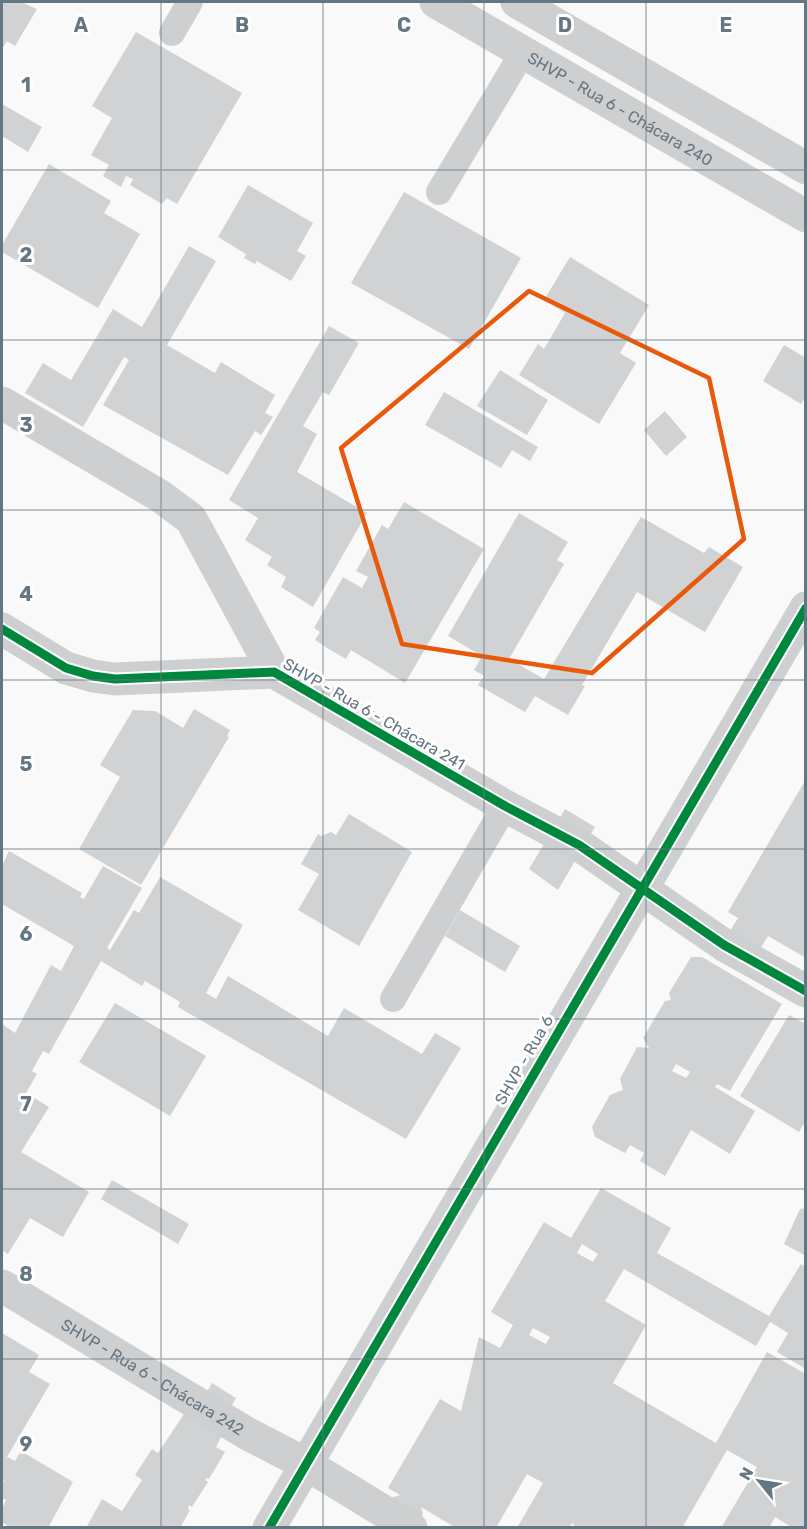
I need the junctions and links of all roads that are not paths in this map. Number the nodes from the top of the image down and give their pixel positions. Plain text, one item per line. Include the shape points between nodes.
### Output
1 (190, 2) edge
2 (436, 2) edge
3 (517, 2) edge
4 (172, 33) dead end
5 (523, 52) junction
6 (806, 168) edge
7 (439, 192) dead end
8 (806, 216) edge
9 (2, 403) edge
10 (806, 608) edge
11 (2, 629) edge
12 (274, 672) junction
13 (505, 806) junction
14 (643, 888) junction
15 (806, 991) edge
16 (393, 999) dead end
17 (2, 1286) edge
18 (306, 1464) junction
19 (269, 1527) edge
20 (411, 1527) edge

1 - 4 lane
2 - 5 street, SHVP - Rua 6 - Chácara 240
3 - 6 street
5 - 7 lane
5 - 8 street, SHVP - Rua 6 - Chácara 240
9 - 12 street, SHVP - Rua 6 - Chácara 241 via 160,496 191,519
10 - 14 street, SHVP - Rua 6
11 - 12 street, SHVP - Rua 6 - Chácara 241 via 66,668 93,676 115,679
12 - 13 street, SHVP - Rua 6 - Chácara 241
13 - 14 street, SHVP - Rua 6 - Chácara 241 via 579,845
13 - 16 lane
14 - 15 street, SHVP - Rua 6 - Chácara 241 via 724,945
14 - 18 street, SHVP - Rua 6
17 - 18 street, SHVP - Rua 6 - Chácara 242 via 248,1434
18 - 19 street, SHVP - Rua 6
18 - 20 street, SHVP - Rua 6 - Chácara 242

